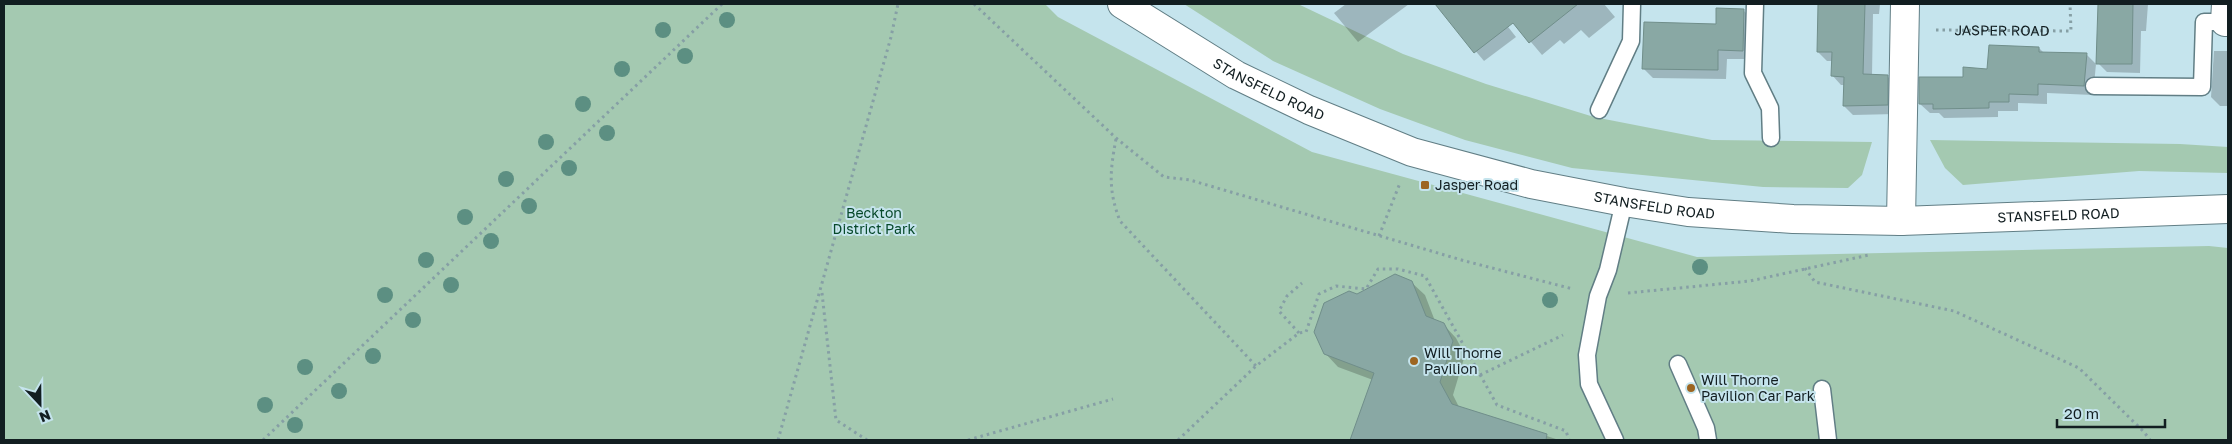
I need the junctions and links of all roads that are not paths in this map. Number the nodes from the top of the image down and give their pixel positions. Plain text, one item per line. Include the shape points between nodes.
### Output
1 (1122, 4) edge
2 (1632, 4) edge
3 (1755, 4) edge
4 (2226, 16) edge
5 (1905, 17) edge
6 (2094, 86) dead end
7 (1599, 110) dead end
8 (1771, 138) dead end
9 (1624, 202) junction
10 (2228, 209) edge
11 (1901, 222) junction
12 (1678, 364) dead end
13 (1822, 389) dead end
14 (1615, 440) edge
15 (1708, 440) edge
16 (1828, 440) edge

1 - 9 street, STANSFELD ROAD via 1236,75 1308,110 1412,152 1531,184
2 - 7 lane via 1631,41
3 - 8 lane via 1754,73 1770,108
4 - 6 lane via 2204,22 2202,87
5 - 11 street
9 - 11 street, STANSFELD ROAD via 1688,212
9 - 14 lane via 1608,270 1598,296 1587,355 1589,384
10 - 11 street, STANSFELD ROAD
12 - 15 lane via 1706,428
13 - 16 lane

